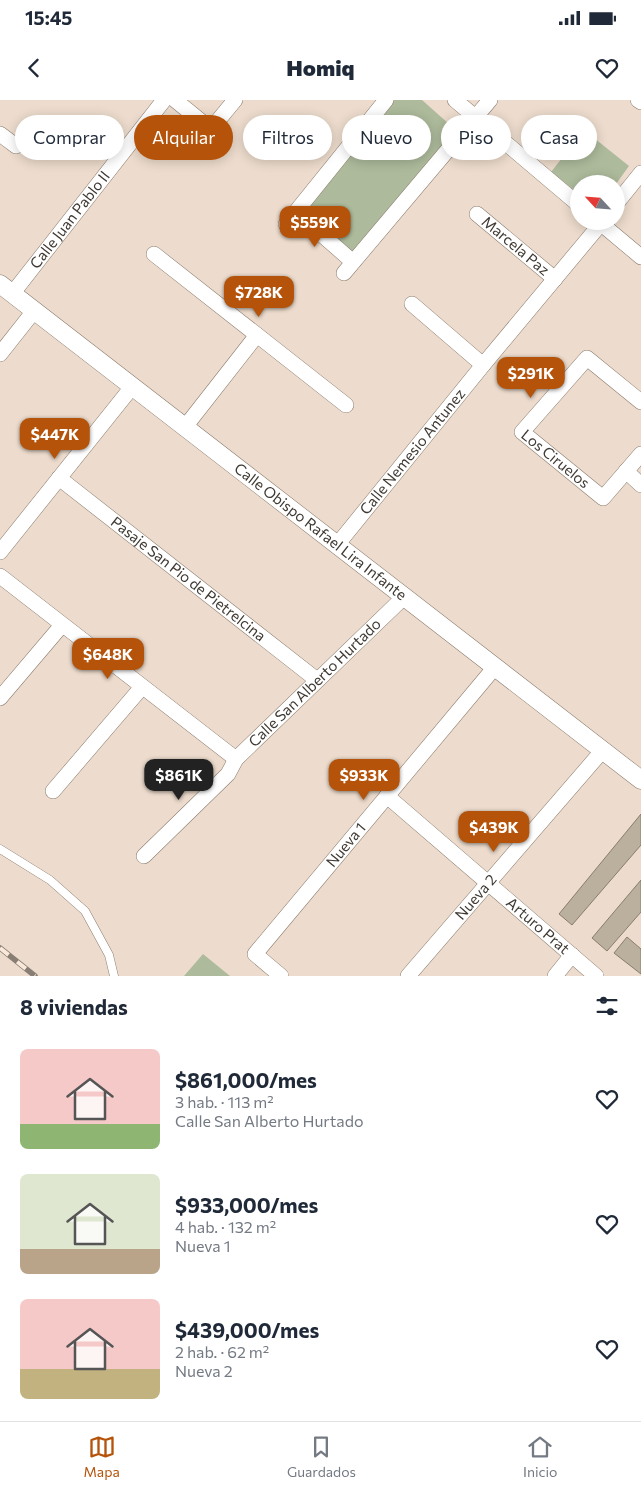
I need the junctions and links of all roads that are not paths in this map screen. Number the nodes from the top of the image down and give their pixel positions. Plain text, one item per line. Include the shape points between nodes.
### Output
1 (164, 100) edge
2 (175, 100) edge
3 (235, 100) edge
4 (386, 100) edge
5 (455, 100) edge
6 (490, 100) edge
7 (473, 115) edge
8 (477, 115) edge
9 (0, 134) edge
10 (15, 145) edge
11 (511, 147) edge
12 (441, 157) edge
13 (641, 173) edge
14 (625, 193) edge
15 (570, 197) edge
16 (476, 214) dead end
17 (595, 230) edge
18 (610, 230) edge
19 (154, 254) dead end
20 (641, 257) edge
21 (555, 279) junction
22 (6, 289) edge
23 (412, 304) dead end
24 (34, 310) junction
25 (257, 335) junction
26 (0, 354) edge
27 (483, 365) junction
28 (132, 387) junction
29 (641, 402) edge
30 (346, 404) dead end
31 (185, 427) junction
32 (641, 454) edge
33 (626, 471) junction
34 (59, 478) junction
35 (641, 485) edge
36 (337, 544) junction
37 (0, 552) edge
38 (0, 576) edge
39 (404, 597) junction
40 (62, 625) junction
41 (495, 667) junction
42 (317, 680) junction
43 (142, 687) junction
44 (0, 698) edge
45 (603, 750) junction
46 (236, 759) junction
47 (641, 780) edge
48 (53, 791) dead end
49 (387, 796) junction
50 (0, 849) edge
51 (144, 856) dead end
52 (488, 883) junction
53 (572, 956) junction
54 (114, 976) edge
55 (281, 976) edge
56 (408, 976) edge
57 (555, 976) edge
58 (596, 976) edge

1 - 22 street, Calle Juan Pablo II
2 - 3 street via 210,125 216,123
4 - 12 street via 291,218 348,267
5 - 7 street
6 - 8 street
9 - 10 street
11 - 15 street
13 - 14 street
16 - 21 street, Marcela Paz
17 - 21 street, Calle Nemesio Antunez
18 - 20 street
19 - 25 street
21 - 27 street, Calle Nemesio Antunez
22 - 24 street, Calle Obispo Rafael Lira Infante
23 - 27 street
24 - 26 street
24 - 28 street, Calle Obispo Rafael Lira Infante
25 - 30 street
25 - 31 street
27 - 36 street, Calle Nemesio Antunez
28 - 31 street, Calle Obispo Rafael Lira Infante
28 - 34 street
29 - 33 street, Los Ciruelos via 588,358 522,432 604,498
31 - 36 street, Calle Obispo Rafael Lira Infante
32 - 33 street
33 - 35 street
34 - 37 street
34 - 42 street, Pasaje San Pio de Pietrelcina
36 - 39 street, Calle Obispo Rafael Lira Infante
38 - 40 street
39 - 41 street, Calle Obispo Rafael Lira Infante
39 - 42 street, Calle San Alberto Hurtado
40 - 43 street
40 - 44 street
41 - 45 street, Calle Obispo Rafael Lira Infante
41 - 49 street, Nueva 1
42 - 46 street, Calle San Alberto Hurtado
43 - 46 street
43 - 48 street
45 - 47 street, Calle Obispo Rafael Lira Infante
45 - 52 street, Nueva 2
46 - 51 street, Calle San Alberto Hurtado via 228,774
49 - 52 street, Arturo Prat
49 - 55 street, Nueva 1 via 255,954
50 - 54 lane via 50,880 85,911 109,956
52 - 53 street, Arturo Prat
52 - 56 street, Nueva 2
53 - 57 street
53 - 58 street, Arturo Prat

